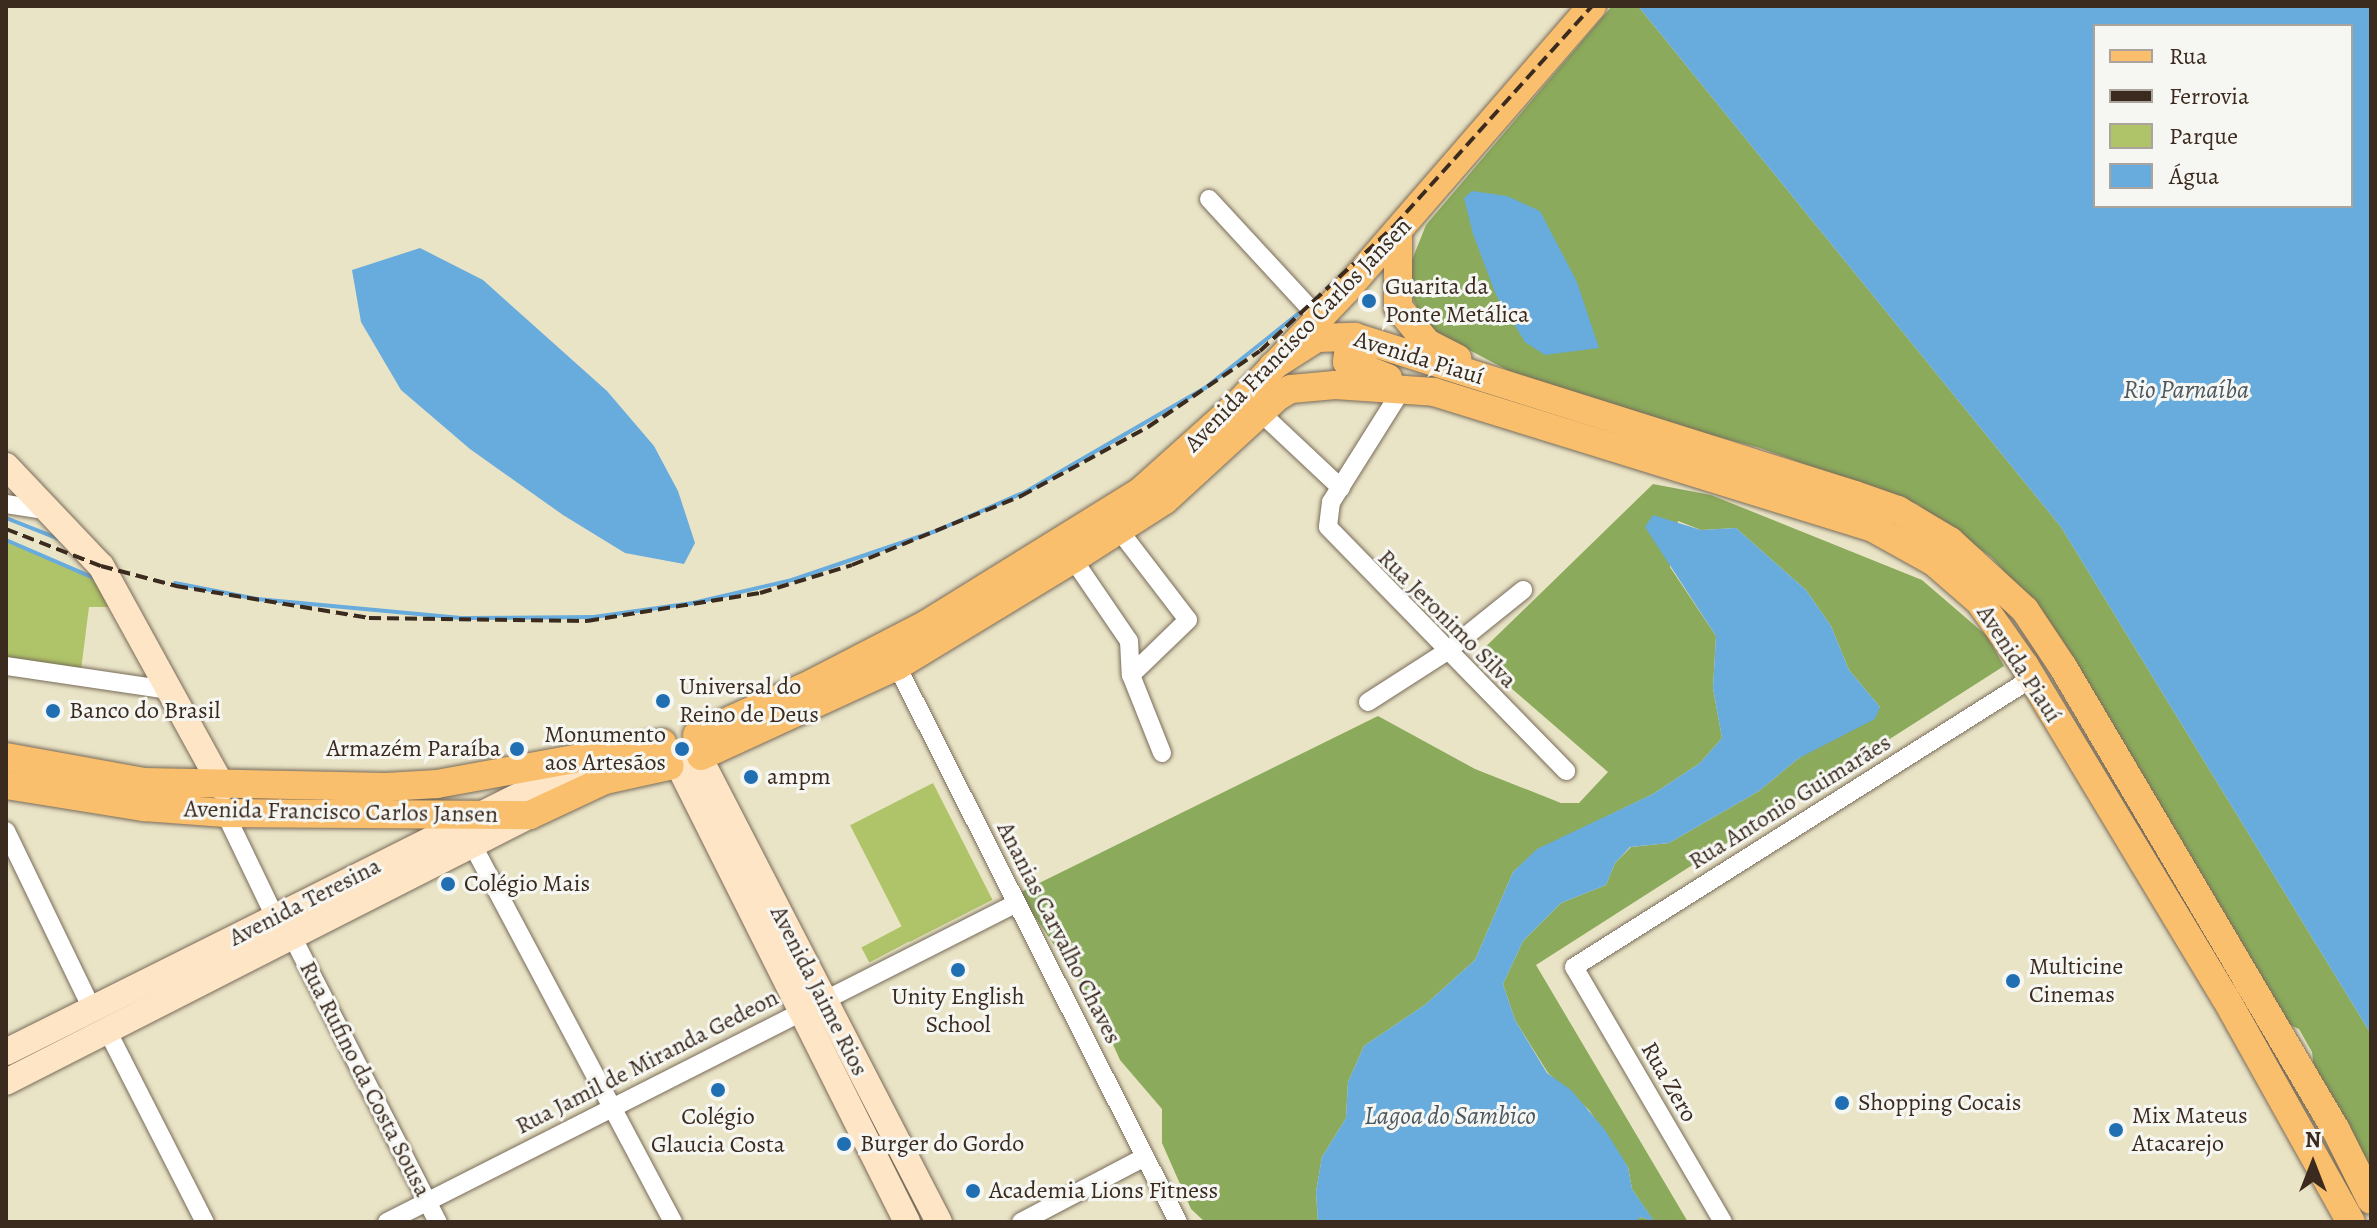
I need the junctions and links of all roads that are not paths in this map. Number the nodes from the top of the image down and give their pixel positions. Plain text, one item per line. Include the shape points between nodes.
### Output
1 (1592, 6) edge
2 (1209, 199) dead end
3 (1398, 233) junction
4 (1319, 318) junction
5 (1377, 346) junction
6 (1284, 359) junction
7 (1291, 389) junction
8 (1523, 390) junction
9 (1401, 391) junction
10 (1434, 392) junction
11 (1260, 412) junction
12 (6, 466) edge
13 (1341, 488) junction
14 (6, 504) edge
15 (51, 511) junction
16 (1119, 530) junction
17 (1073, 559) junction
18 (1523, 590) dead end
19 (1446, 652) junction
20 (6, 666) edge
21 (897, 666) junction
22 (1131, 675) junction
23 (2032, 678) junction
24 (169, 690) junction
25 (1368, 702) dead end
26 (604, 753) junction
27 (1162, 753) dead end
28 (685, 755) junction
29 (6, 757) edge
30 (1566, 771) dead end
31 (6, 785) edge
32 (224, 800) junction
33 (321, 801) junction
34 (478, 814) junction
35 (530, 815) junction
36 (6, 831) edge
37 (472, 844) junction
38 (1017, 903) junction
39 (284, 926) junction
40 (1574, 967) joint
41 (823, 998) junction
42 (799, 1010) junction
43 (100, 1020) junction
44 (14, 1048) edge
45 (36, 1067) junction
46 (6, 1082) edge
47 (615, 1107) junction
48 (1145, 1157) junction
49 (2371, 1200) edge
50 (427, 1201) junction
51 (2348, 1221) edge
52 (205, 1222) edge
53 (387, 1222) edge
54 (438, 1222) edge
55 (673, 1222) edge
56 (907, 1222) edge
57 (939, 1222) edge
58 (1021, 1222) edge
59 (1178, 1222) edge
60 (1723, 1222) edge

1 - 3 main road, Avenida Francisco Carlos Jansen
2 - 4 street
3 - 4 main road, Avenida Francisco Carlos Jansen
3 - 8 main road, Avenida Piauí via 1394,289 1408,323 1427,343
4 - 6 main road, Avenida Francisco Carlos Jansen
5 - 6 main road, Avenida Piauí via 1355,337 1328,336
5 - 8 main road, Avenida Piauí
5 - 10 main road via 1349,346 1347,362
6 - 7 main road via 1313,356 1319,368 1314,379
6 - 28 main road, Avenida Francisco Carlos Jansen via 1169,467 1062,541 927,624
7 - 9 main road, Avenida Francisco Carlos Jansen via 1335,385
7 - 11 main road, Avenida Francisco Carlos Jansen
8 - 49 main road, Avenida Piauí via 1898,510 1989,572 2025,610 2063,667 2336,1130
9 - 10 main road, Avenida Piauí
9 - 13 street, Rua Jeronimo Silva
10 - 23 main road, Avenida Piauí via 1873,528 1934,562 1980,602
11 - 13 street
11 - 16 main road, Avenida Francisco Carlos Jansen via 1165,500
12 - 15 street, Rua Rufino da Costa Sousa
13 - 19 street, Rua Jeronimo Silva via 1327,513 1328,527
14 - 15 street
15 - 24 street, Rua Rufino da Costa Sousa via 101,566
16 - 17 main road, Avenida Francisco Carlos Jansen
16 - 22 street via 1188,620
17 - 21 main road, Avenida Francisco Carlos Jansen
17 - 22 street via 1129,641
18 - 19 street
19 - 25 street
19 - 30 street, Rua Jeronimo Silva
20 - 24 street
21 - 28 main road, Avenida Francisco Carlos Jansen
21 - 38 street, Ananias Carvalho Chaves
22 - 27 street
23 - 40 street, Rua Antonio Guimarães
23 - 51 main road, Avenida Piauí via 2225,997
24 - 32 street, Rua Rufino da Costa Sousa
26 - 28 main road, Avenida Francisco Carlos Jansen
26 - 33 main road, Avenida Francisco Carlos Jansen
26 - 34 street, Avenida Teresina
28 - 35 main road, Avenida Francisco Carlos Jansen via 605,780
28 - 41 street, Avenida Jaime Rios
28 - 42 street, Avenida Jaime Rios
29 - 32 main road, Avenida Francisco Carlos Jansen
31 - 32 main road, Avenida Francisco Carlos Jansen via 144,807
32 - 33 main road, Avenida Francisco Carlos Jansen
32 - 39 street, Rua Rufino da Costa Sousa
33 - 34 main road, Avenida Francisco Carlos Jansen
34 - 35 main road, Avenida Francisco Carlos Jansen
34 - 39 street, Avenida Teresina
35 - 37 street, Avenida Teresina
36 - 43 street
37 - 39 street, Avenida Teresina
37 - 47 street
38 - 41 street, Rua Jamil de Miranda Gedeon
38 - 48 street, Ananias Carvalho Chaves
39 - 43 street, Avenida Teresina
39 - 50 street, Rua Rufino da Costa Sousa
40 - 60 street, Rua Zero
41 - 42 street, Rua Jamil de Miranda Gedeon
41 - 57 street, Avenida Jaime Rios
42 - 47 street, Rua Jamil de Miranda Gedeon
42 - 56 street, Avenida Jaime Rios
43 - 44 street, Avenida Teresina
43 - 45 street, Avenida Teresina
43 - 52 street
44 - 45 street
45 - 46 street, Avenida Teresina
47 - 50 street, Rua Jamil de Miranda Gedeon
47 - 55 street
48 - 58 street
48 - 59 street, Ananias Carvalho Chaves
50 - 53 street, Rua Jamil de Miranda Gedeon
50 - 54 street, Rua Rufino da Costa Sousa

